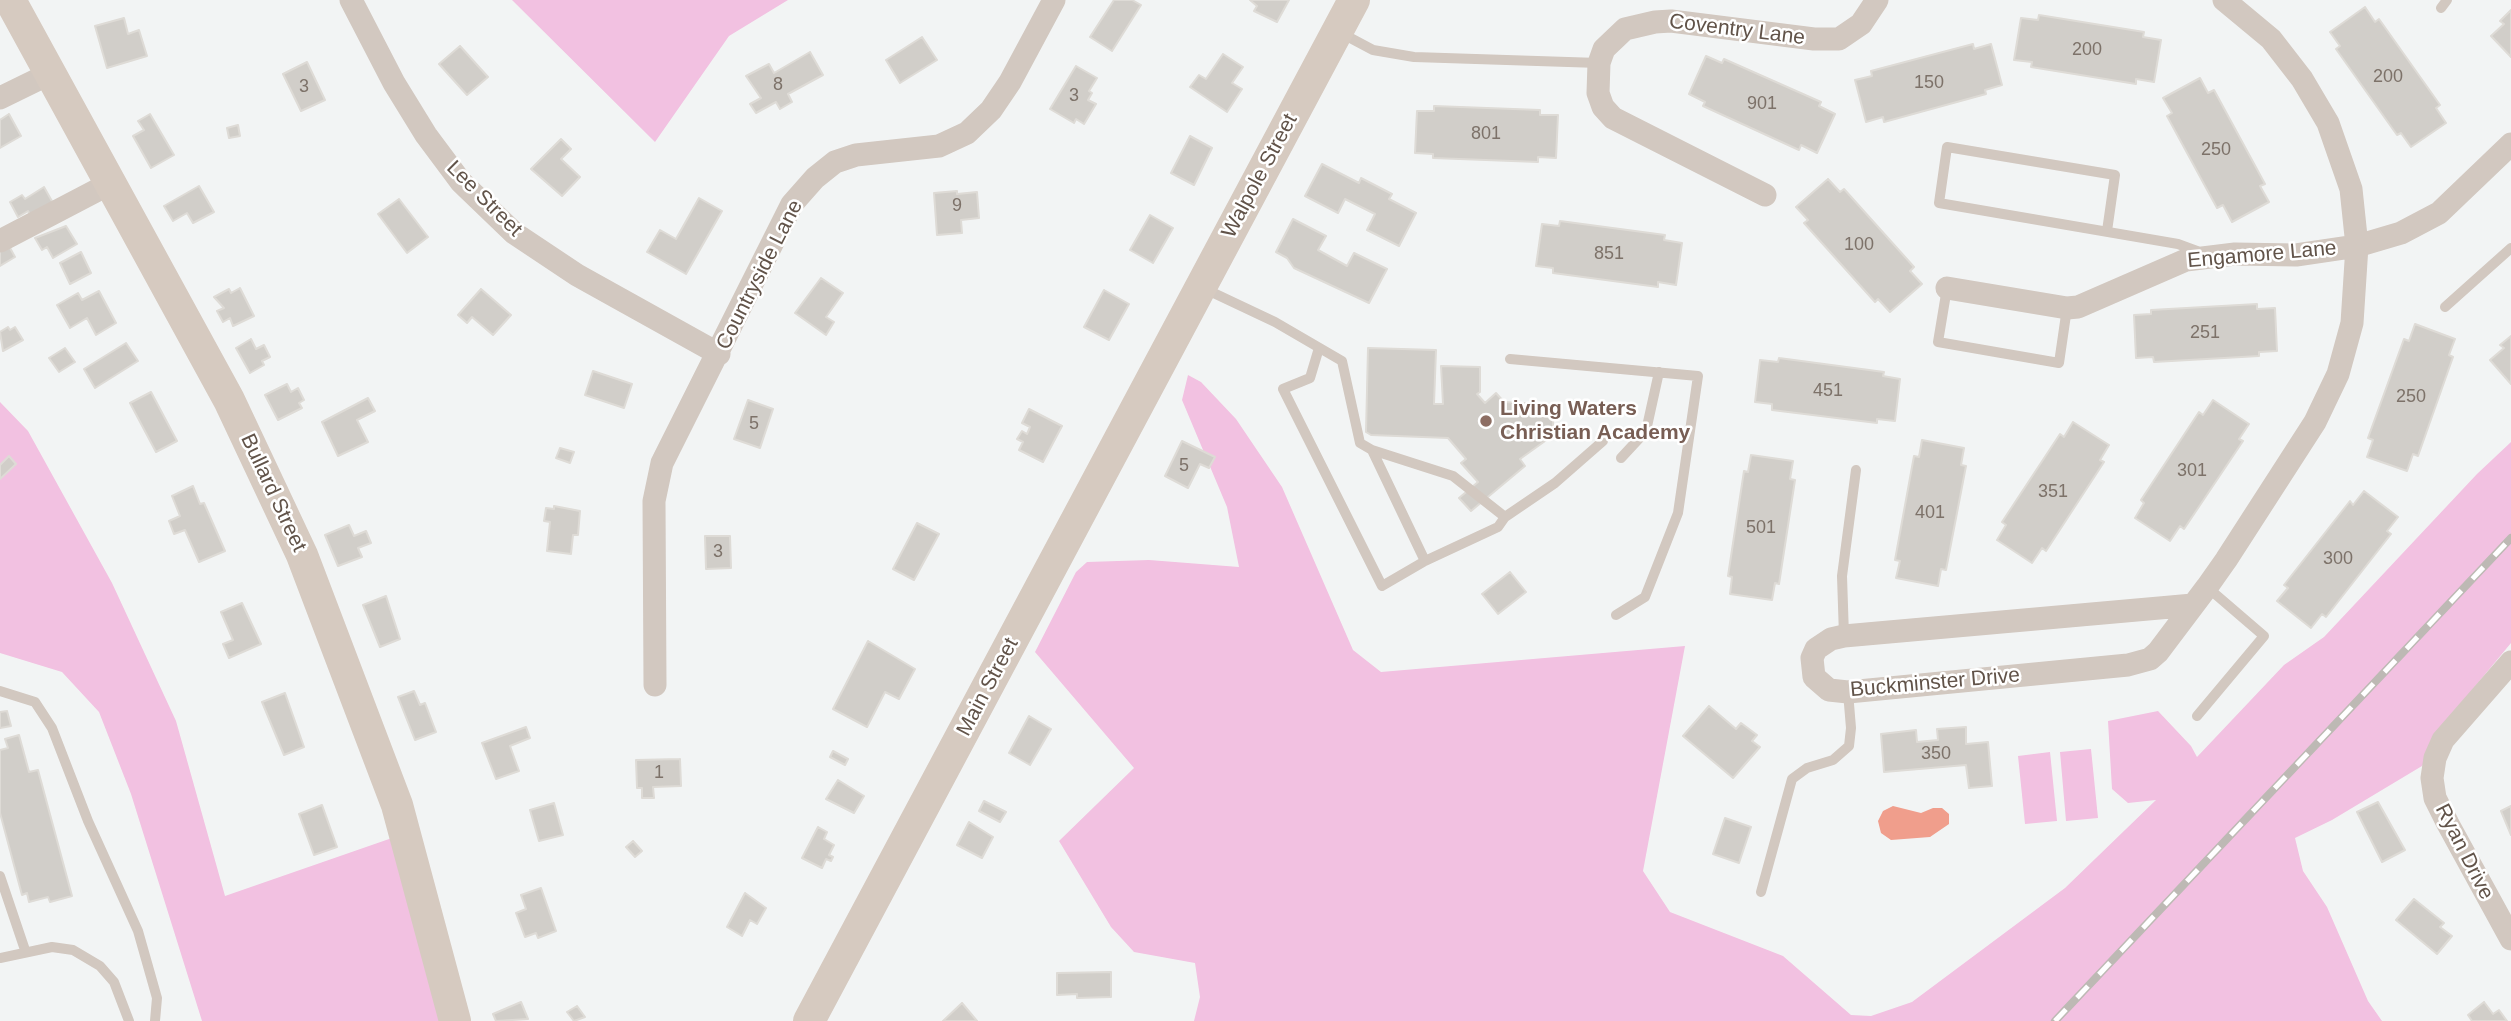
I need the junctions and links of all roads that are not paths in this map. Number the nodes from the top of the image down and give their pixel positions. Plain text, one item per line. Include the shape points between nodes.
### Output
1 (10, 0) edge
2 (351, 0) edge
3 (1054, 0) edge
4 (1354, 0) edge
5 (1877, 0) edge
6 (2224, 0) edge
7 (1338, 32) junction
8 (1599, 63) junction
9 (49, 74) junction
10 (0, 98) edge
11 (2508, 151) edge
12 (109, 184) junction
13 (1765, 195) dead end
14 (2107, 231) junction
15 (0, 241) edge
16 (2357, 246) junction
17 (2511, 248) edge
18 (2203, 257) junction
19 (1201, 287) junction
20 (1947, 288) joint
21 (2445, 307) dead end
22 (2067, 308) junction
23 (1319, 348) junction
24 (1166, 352) joint
25 (719, 354) junction
26 (1510, 359) dead end
27 (1659, 372) junction
28 (1603, 441) dead end
29 (1371, 450) junction
30 (1621, 458) dead end
31 (1856, 470) dead end
32 (1505, 517) junction
33 (1425, 561) junction
34 (2200, 596) junction
35 (1616, 615) dead end
36 (1844, 636) junction
37 (2511, 662) edge
38 (655, 685) dead end
39 (0, 691) edge
40 (1848, 692) junction
41 (2197, 716) dead end
42 (0, 876) edge
43 (1761, 892) dead end
44 (4, 900) edge
45 (2511, 939) edge
46 (26, 950) junction
47 (0, 958) edge
48 (129, 1021) edge
49 (155, 1021) edge
50 (455, 1021) edge
51 (809, 1021) edge

1 - 9 main road, Bullard Street
2 - 25 street, Lee Street via 426,135 461,182 505,225 577,275
3 - 25 street, Countryside Lane via 1010,82 991,110 967,133 939,146 856,155 835,162 815,178 792,204
4 - 7 main road, Walpole Street
5 - 8 street, Coventry Lane via 1861,24 1839,39 1655,22 1625,29 1612,38
6 - 16 street, Buckminster Drive via 2271,39 2317,100 2351,189
7 - 8 lane via 1373,50 1403,56
7 - 19 main road, Walpole Street
8 - 13 street via 1598,93 1613,118
9 - 10 street
9 - 12 main road, Bullard Street
11 - 16 street, Engamore Lane via 2439,213 2401,233
12 - 15 street
12 - 50 main road, Bullard Street via 229,400 302,555 397,805
14 - 14 lane via 2115,175 1947,147 1939,203
14 - 18 lane via 2178,244
16 - 18 street, Engamore Lane via 2296,255
16 - 34 street, Buckminster Drive via 2352,323 2338,374 2315,422
17 - 21 lane
18 - 22 street, Engamore Lane via 2172,264 2088,305
19 - 23 lane
19 - 24 main road, Walpole Street
20 - 22 street, Engamore Lane
20 - 22 lane via 1938,342 2059,363
23 - 29 lane via 1342,361 1355,431 1360,443
23 - 33 lane via 1310,378 1283,389 1289,402 1382,586
24 - 51 main road, Main Street
25 - 38 street, Countryside Lane via 662,463 653,502
26 - 27 lane
27 - 30 lane via 1646,431
27 - 35 lane via 1698,376 1678,513 1646,597
28 - 32 lane via 1555,483
29 - 32 lane via 1453,476
29 - 33 lane
31 - 36 lane via 1842,576
32 - 33 lane via 1498,527
34 - 36 street, Buckminster Drive
34 - 40 street, Buckminster Drive via 2158,652 2140,663
34 - 41 lane via 2264,636
36 - 40 street, Buckminster Drive via 1816,649 1812,668 1820,685
37 - 45 street, Ryan Drive via 2443,740 2432,778 2444,817
39 - 49 lane via 35,702 52,727 138,931 158,998
40 - 43 lane via 1849,746 1833,760 1807,768 1792,779
42 - 44 lane
44 - 46 lane
46 - 47 lane
46 - 48 lane via 74,950 100,966 114,982

